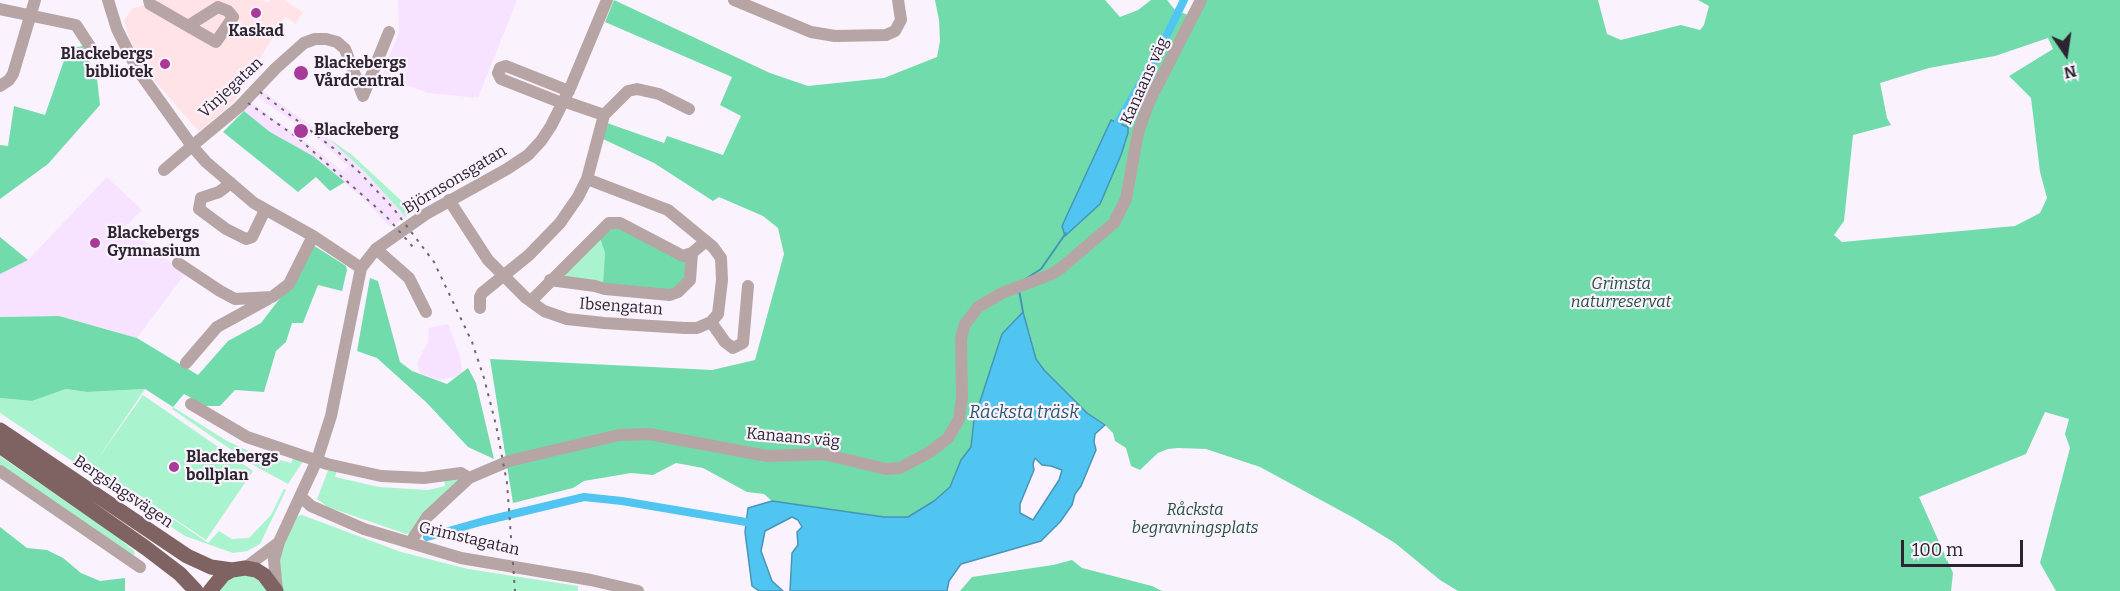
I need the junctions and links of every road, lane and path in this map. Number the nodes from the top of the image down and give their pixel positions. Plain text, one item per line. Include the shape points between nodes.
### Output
1 (35, 0) edge
2 (108, 0) edge
3 (149, 0) edge
4 (607, 0) edge
5 (734, 0) edge
6 (898, 0) edge
7 (1201, 0) edge
8 (0, 9) edge
9 (31, 15) junction
10 (188, 26) dead end
11 (389, 32) dead end
12 (91, 48) dead end
13 (0, 86) edge
14 (565, 98) junction
15 (689, 110) dead end
16 (604, 115) junction
17 (192, 146) junction
18 (164, 170) dead end
19 (587, 179) junction
20 (231, 183) junction
21 (449, 200) junction
22 (265, 210) junction
23 (313, 236) junction
24 (706, 241) junction
25 (376, 249) junction
26 (692, 253) junction
27 (178, 263) dead end
28 (361, 268) junction
29 (503, 277) junction
30 (550, 280) junction
31 (747, 286) dead end
32 (272, 297) junction
33 (531, 301) junction
34 (480, 308) dead end
35 (426, 312) dead end
36 (711, 322) junction
37 (186, 363) dead end
38 (191, 404) dead end
39 (0, 430) edge
40 (0, 446) edge
41 (317, 460) junction
42 (0, 471) edge
43 (469, 478) junction
44 (301, 497) junction
45 (279, 542) junction
46 (410, 543) junction
47 (140, 567) dead end
48 (239, 569) junction
49 (196, 591) edge
50 (210, 591) edge
51 (277, 591) edge
52 (638, 591) edge

1 - 9 street
2 - 17 street via 137,69
3 - 10 street
4 - 14 street, Björnsonsgatan
5 - 6 street via 812,32 835,36 886,35 895,31 901,20
7 - 43 street, Kanaans väg via 1149,102 1138,133 1126,199 1114,223 1061,268 1002,292 978,308 965,324 961,338 959,419 948,438 930,452 900,468 886,469 823,454 767,456 638,433 509,461
8 - 9 street
9 - 12 street via 76,25
9 - 13 street via 13,74
11 - 17 street, Vinjegatan via 363,96 345,49 337,42 315,39 304,43 239,107
14 - 14 street via 506,66 500,68 501,79
14 - 16 street
14 - 21 street, Björnsonsgatan via 542,141 528,155
15 - 16 street via 659,94 637,89 628,91
16 - 19 street
17 - 18 street
17 - 20 street
19 - 24 street via 668,210
19 - 29 street via 560,223
20 - 22 street
20 - 22 street via 201,198 199,209 246,239 252,237
21 - 25 street, Björnsonsgatan
21 - 29 street, Ibsengatan
22 - 23 street
23 - 28 street
23 - 32 street via 289,284
24 - 26 street
24 - 36 street via 721,258 718,314
25 - 28 street, Björnsonsgatan
25 - 35 street via 409,278
26 - 30 street, Ibsengatan via 690,280 670,294
26 - 30 street via 683,256 620,223 609,223
27 - 32 street via 235,299
28 - 41 street, Björnsonsgatan via 331,416
29 - 33 street, Ibsengatan
29 - 34 street via 482,293
30 - 33 street
31 - 36 street via 743,343 733,348
32 - 37 street via 217,327
33 - 36 street, Ibsengatan via 544,311 567,319 686,328
38 - 41 street via 247,437
39 - 48 main road, Bergslagsvägen via 187,556 205,565
40 - 49 main road, Bergslagsvägen via 146,548
41 - 43 street via 381,476 424,478 461,472
41 - 44 street, Björnsonsgatan
42 - 47 street
43 - 46 street, Kanaans väg via 427,517
44 - 45 street, Björnsonsgatan
44 - 46 street, Grimstagatan via 311,506 364,529
45 - 48 street, Björnsonsgatan
45 - 51 street, Björnsonsgatan via 273,560
46 - 52 street, Grimstagatan via 461,558
48 - 50 main road via 223,575
48 - 51 main road, Bergslagsvägen via 256,570

